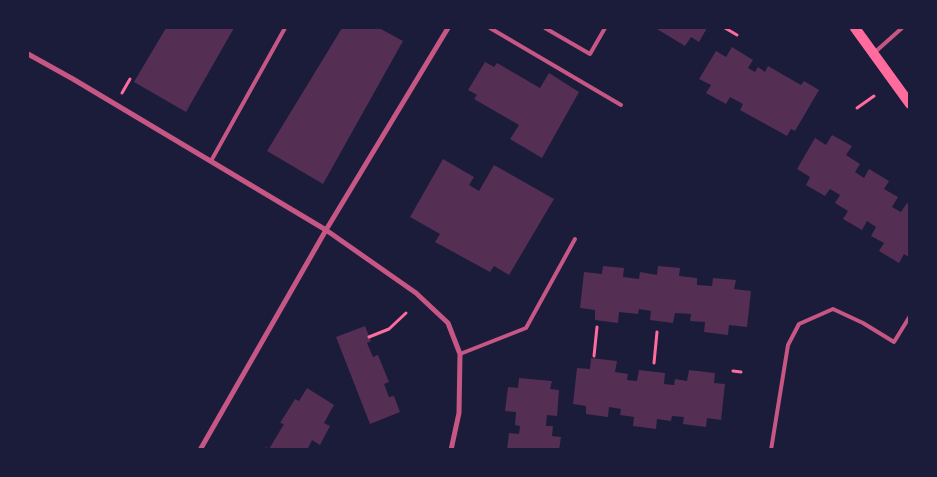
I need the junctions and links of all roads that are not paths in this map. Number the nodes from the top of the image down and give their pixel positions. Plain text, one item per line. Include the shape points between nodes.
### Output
1 (285, 28) edge
2 (448, 28) edge
3 (490, 28) edge
4 (545, 28) edge
5 (605, 28) edge
6 (855, 28) edge
7 (902, 28) edge
8 (874, 53) junction
9 (28, 54) edge
10 (910, 104) edge
11 (621, 105) dead end
12 (211, 161) junction
13 (326, 230) junction
14 (574, 238) dead end
15 (910, 316) edge
16 (460, 354) junction
17 (200, 450) edge
18 (451, 450) edge
19 (771, 450) edge

1 - 12 lane
2 - 13 street
3 - 11 lane
4 - 5 lane via 590,54
6 - 8 main road
7 - 8 lane
8 - 10 main road
9 - 12 street
12 - 13 street
13 - 16 street via 416,293 448,324
13 - 17 street
14 - 16 lane via 526,328
15 - 19 lane via 894,342 833,309 799,324 788,344
16 - 18 street via 459,413

